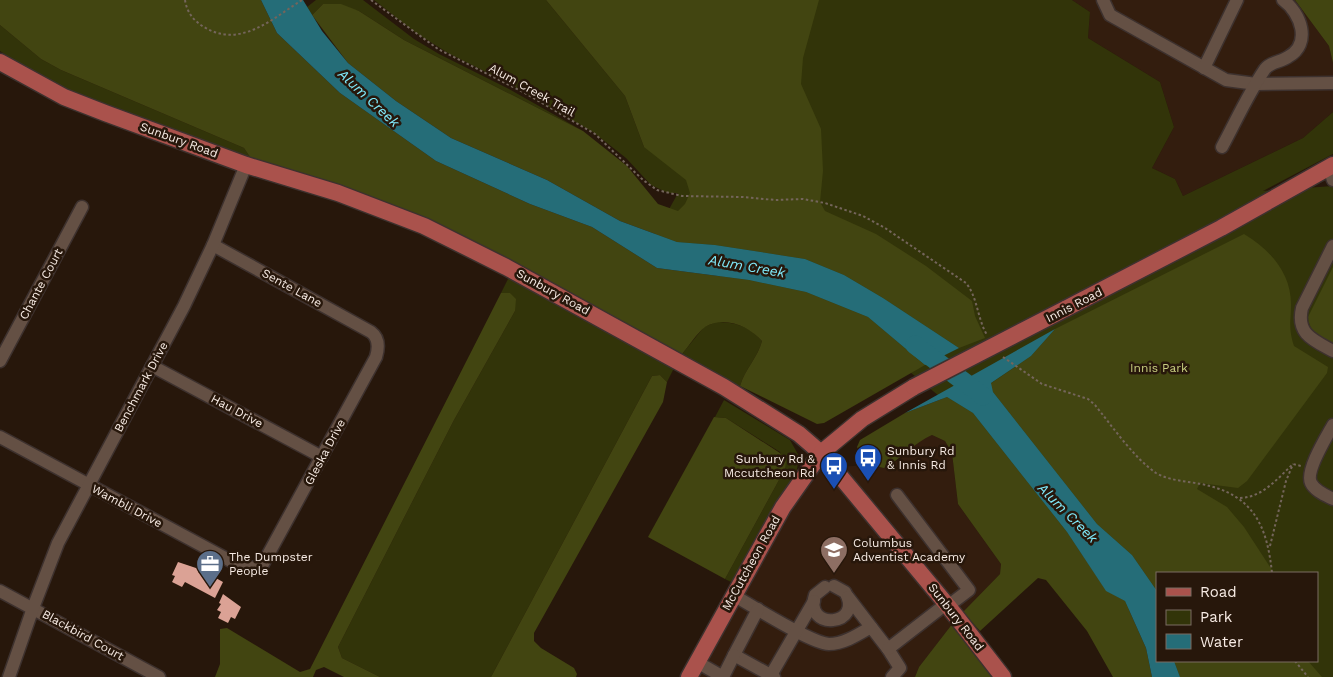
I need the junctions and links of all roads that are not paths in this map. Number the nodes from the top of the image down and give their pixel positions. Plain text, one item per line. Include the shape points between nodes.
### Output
1 (1103, 0) edge
2 (1237, 0) edge
3 (1283, 0) edge
4 (0, 62) edge
5 (1204, 68) junction
6 (1333, 83) edge
7 (1256, 84) junction
8 (1222, 147) dead end
9 (246, 165) junction
10 (1332, 171) edge
11 (82, 208) dead end
12 (213, 245) junction
13 (1333, 246) edge
14 (371, 332) joint
15 (1333, 351) edge
16 (0, 361) edge
17 (152, 366) junction
18 (1333, 424) edge
19 (0, 437) edge
20 (821, 454) junction
21 (322, 457) junction
22 (88, 486) junction
23 (897, 495) dead end
24 (1333, 499) edge
25 (256, 568) joint
26 (0, 590) edge
27 (733, 595) junction
28 (848, 597) junction
29 (814, 601) junction
30 (947, 605) junction
31 (33, 608) junction
32 (758, 609) junction
33 (871, 626) junction
34 (797, 631) junction
35 (888, 649) junction
36 (734, 655) junction
37 (697, 662) junction
38 (773, 676) edge
39 (10, 677) edge
40 (159, 677) edge
41 (689, 677) edge
42 (892, 677) edge
43 (1003, 677) edge

1 - 5 street via 1110,15
2 - 5 street
3 - 7 street via 1300,20 1300,46 1290,57 1267,67
4 - 9 main road, Sunbury Road via 64,97
5 - 7 street via 1226,80
6 - 7 street
7 - 8 street
9 - 12 street, Benchmark Drive
9 - 20 main road, Sunbury Road via 338,193 424,226 506,267 724,387 799,434
10 - 20 main road, Innis Road, bridge via 914,387 842,434
11 - 16 street, Chante Court
12 - 14 street, Sente Lane
12 - 17 street, Benchmark Drive
13 - 15 street via 1302,308 1300,319 1302,330
14 - 21 street, Gleska Drive via 378,341 376,357
17 - 21 street, Hau Drive
17 - 22 street, Benchmark Drive
18 - 24 street via 1309,477 1318,491
19 - 22 street, Wambli Drive
20 - 27 main road, McCutcheon Road via 783,507
20 - 30 main road, Sunbury Road
21 - 25 street, Gleska Drive via 268,557
22 - 25 street, Wambli Drive via 240,566
22 - 31 street, Benchmark Drive via 58,544
23 - 30 street via 969,590
26 - 31 street, Blackbird Court
27 - 32 street
27 - 37 main road, McCutcheon Road
28 - 29 street via 840,588 830,586 819,591
28 - 29 street via 846,614 830,621 816,612
28 - 33 street
29 - 34 street
30 - 35 street
30 - 43 main road, Sunbury Road
31 - 39 street, Benchmark Drive
31 - 40 street, Blackbird Court
32 - 34 street
32 - 36 street
33 - 34 street via 851,638 829,644
33 - 35 street
34 - 38 street
35 - 42 street via 900,668
36 - 37 street via 723,677
36 - 38 street
37 - 41 main road, McCutcheon Road

